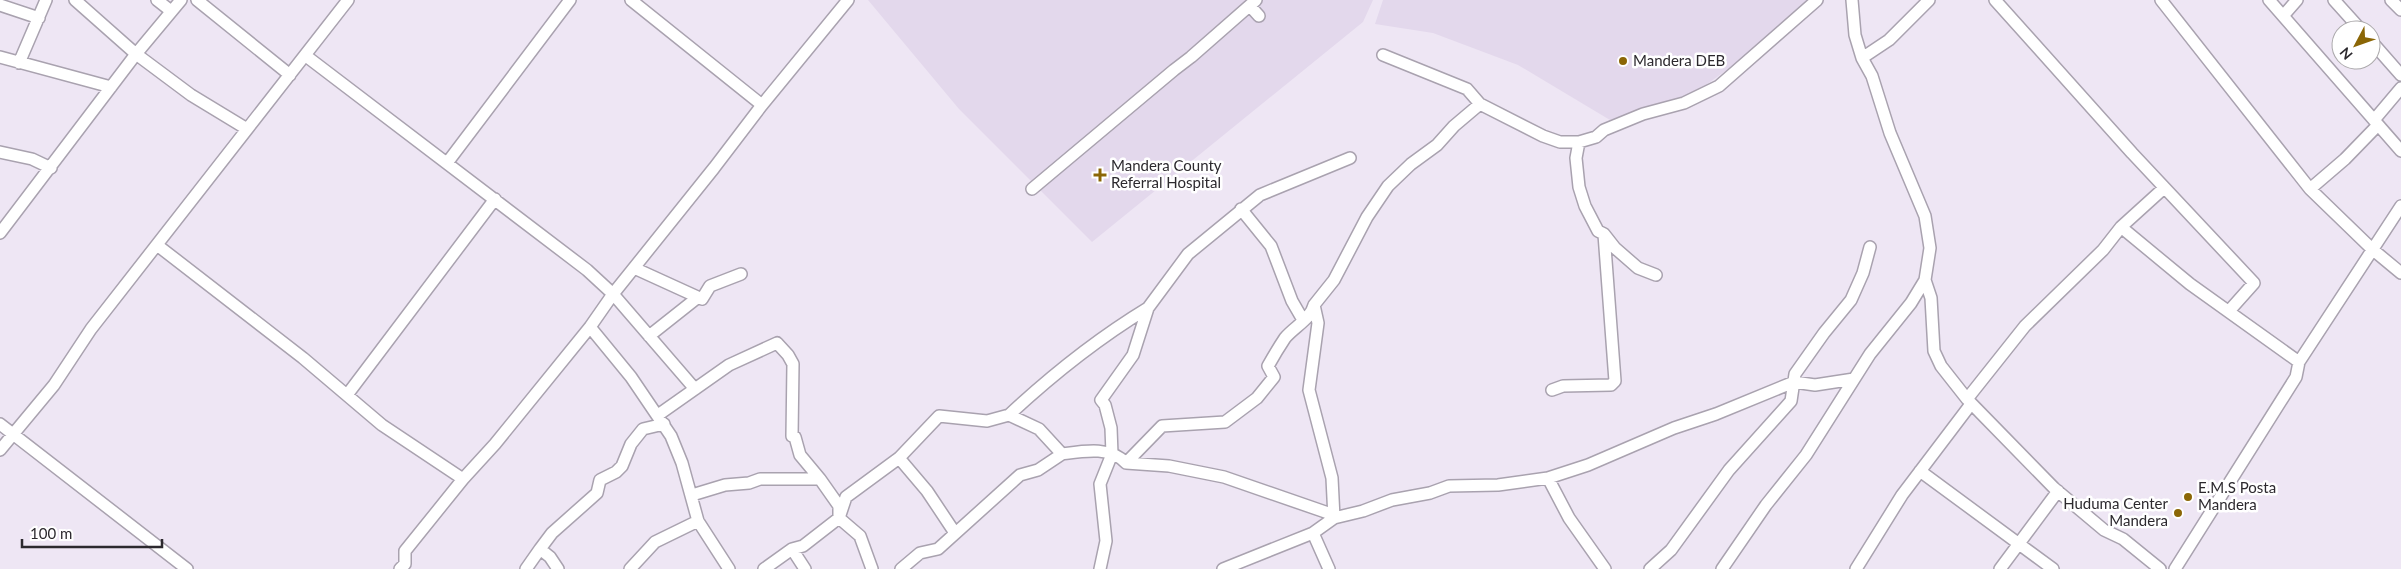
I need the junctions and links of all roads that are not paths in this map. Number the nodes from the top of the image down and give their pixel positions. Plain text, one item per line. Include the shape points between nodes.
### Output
1 (46, 0) edge
2 (75, 0) edge
3 (157, 0) edge
4 (181, 0) edge
5 (197, 0) edge
6 (348, 0) edge
7 (570, 0) edge
8 (631, 0) edge
9 (848, 0) edge
10 (1817, 0) edge
11 (1929, 0) edge
12 (1995, 0) edge
13 (2160, 0) edge
14 (2269, 0) edge
15 (2297, 0) edge
16 (2334, 0) edge
17 (2391, 0) edge
18 (1854, 1) edge
19 (1253, 3) edge
20 (0, 5) edge
21 (2401, 10) edge
22 (171, 12) junction
23 (1259, 16) dead end
24 (2283, 16) junction
25 (39, 18) junction
26 (2352, 20) edge
27 (2381, 52) edge
28 (136, 54) junction
29 (1383, 55) dead end
30 (306, 56) junction
31 (0, 57) edge
32 (1862, 58) junction
33 (19, 63) junction
34 (290, 75) junction
35 (2401, 75) edge
36 (111, 87) junction
37 (2401, 88) edge
38 (762, 104) junction
39 (1480, 104) junction
40 (2376, 123) junction
41 (247, 129) junction
42 (1579, 142) junction
43 (2401, 151) edge
44 (0, 152) edge
45 (1350, 158) dead end
46 (447, 163) junction
47 (51, 168) junction
48 (2164, 188) junction
49 (2310, 189) junction
50 (1032, 190) dead end
51 (495, 199) junction
52 (2401, 206) edge
53 (1241, 209) junction
54 (2121, 227) junction
55 (0, 233) edge
56 (1604, 234) junction
57 (157, 245) junction
58 (1870, 247) dead end
59 (2372, 249) junction
60 (634, 268) junction
61 (2401, 273) edge
62 (741, 274) dead end
63 (1656, 275) dead end
64 (1925, 280) junction
65 (613, 294) junction
66 (696, 298) junction
67 (1314, 305) junction
68 (1148, 308) junction
69 (2229, 311) junction
70 (1303, 320) junction
71 (590, 327) junction
72 (649, 336) junction
73 (2299, 362) junction
74 (1854, 379) junction
75 (1794, 382) junction
76 (695, 389) junction
77 (1552, 390) dead end
78 (346, 394) junction
79 (1969, 402) junction
80 (1009, 414) junction
81 (661, 420) junction
82 (0, 424) edge
83 (14, 435) junction
84 (0, 450) edge
85 (1062, 454) junction
86 (1112, 454) junction
87 (899, 458) junction
88 (1126, 463) junction
89 (1920, 471) junction
90 (1548, 478) junction
91 (463, 479) junction
92 (820, 480) junction
93 (2058, 491) junction
94 (692, 495) junction
95 (1334, 516) junction
96 (839, 518) junction
97 (698, 522) junction
98 (955, 533) junction
99 (1313, 533) junction
100 (2018, 545) junction
101 (540, 549) junction
102 (792, 549) junction
103 (404, 567) edge
104 (187, 569) edge
105 (526, 569) edge
106 (558, 569) edge
107 (630, 569) edge
108 (729, 569) edge
109 (764, 569) edge
110 (805, 569) edge
111 (872, 569) edge
112 (901, 569) edge
113 (1100, 569) edge
114 (1223, 569) edge
115 (1329, 569) edge
116 (1605, 569) edge
117 (1650, 569) edge
118 (1722, 569) edge
119 (1856, 569) edge
120 (2000, 569) edge
121 (2053, 569) edge
122 (2160, 569) edge
123 (2175, 569) edge

1 - 25 street
2 - 28 street
3 - 22 street
4 - 22 street
5 - 34 street
6 - 30 street
7 - 46 street
8 - 38 street
9 - 38 street
10 - 42 street via 1719,86 1684,103 1643,114
11 - 32 street via 1889,40
12 - 48 street
13 - 49 street
14 - 24 street
15 - 24 street
16 - 26 street
17 - 21 street
18 - 32 street via 1855,36
19 - 23 street
19 - 50 street
20 - 25 street
22 - 28 street
24 - 40 street
25 - 33 street
27 - 35 street
28 - 36 street
28 - 41 street via 191,95
29 - 39 street via 1467,89
30 - 34 street
30 - 46 street
31 - 33 street
32 - 64 street via 1872,76 1890,133 1925,216 1930,248
33 - 36 street
34 - 41 street
36 - 47 street
37 - 40 street
38 - 60 street
39 - 42 street via 1543,136 1560,142
39 - 67 street via 1388,186 1366,217 1334,280
40 - 43 street
40 - 49 street via 2345,159
41 - 57 street
42 - 56 street via 1576,158 1579,187 1598,231
44 - 47 street
45 - 53 street via 1273,188
46 - 51 street
47 - 55 street
48 - 54 street
48 - 69 street via 2254,283
49 - 59 street
51 - 65 street via 573,258
51 - 78 street
52 - 59 street
53 - 68 street via 1188,254
53 - 70 street via 1271,246 1292,301
54 - 69 street via 2190,284
54 - 79 street via 2103,250 2025,326
56 - 63 street via 1638,268
56 - 77 street via 1615,381 1611,385 1562,386
57 - 78 street
57 - 83 street
58 - 75 street via 1851,300 1809,353 1795,374
59 - 61 street
59 - 73 street
60 - 65 street
60 - 66 street
62 - 66 street via 710,286 702,299
64 - 74 street
64 - 79 street via 1931,298 1935,356
65 - 71 street
65 - 72 street
66 - 72 street
67 - 70 street via 1313,312
67 - 95 street via 1318,323 1309,390 1332,478
68 - 80 street via 1105,334 1068,362
68 - 86 street via 1133,355 1102,400 1111,428
69 - 73 street
70 - 88 street via 1274,355 1268,366 1274,377 1257,398 1225,422 1162,426
71 - 81 street via 622,364
71 - 91 street
72 - 76 street
73 - 123 street via 2296,377
74 - 75 street via 1815,385
74 - 118 street via 1806,455 1766,505
75 - 90 street
75 - 117 street via 1791,400 1730,470 1671,550
76 - 81 street
76 - 92 street via 740,359 777,343 793,364 792,436 800,455
78 - 91 street via 382,425
79 - 89 street
79 - 93 street
80 - 85 street via 1040,429
80 - 87 street via 987,421 939,416
81 - 94 street via 682,463
81 - 101 street via 643,429 622,466 600,480 597,493 552,533
82 - 83 street
83 - 84 street
83 - 104 street
85 - 86 street via 1092,450
85 - 98 street via 1038,470 1020,475
86 - 88 street via 1119,455
86 - 113 street via 1100,484 1106,541
87 - 96 street via 846,497
87 - 98 street via 927,491
88 - 95 street via 1206,473
89 - 100 street
89 - 119 street
90 - 95 street via 1498,485 1449,486
90 - 116 street via 1568,518
91 - 103 street via 405,551
92 - 94 street via 760,478
92 - 96 street via 839,506
93 - 100 street
93 - 122 street via 2104,530 2122,539
94 - 97 street
95 - 99 street
96 - 102 street via 803,546
96 - 111 street via 860,536
97 - 107 street via 655,542
97 - 108 street
98 - 112 street via 938,549 920,554
99 - 114 street
99 - 115 street
100 - 120 street
100 - 121 street
101 - 105 street
101 - 106 street
102 - 109 street
102 - 110 street

